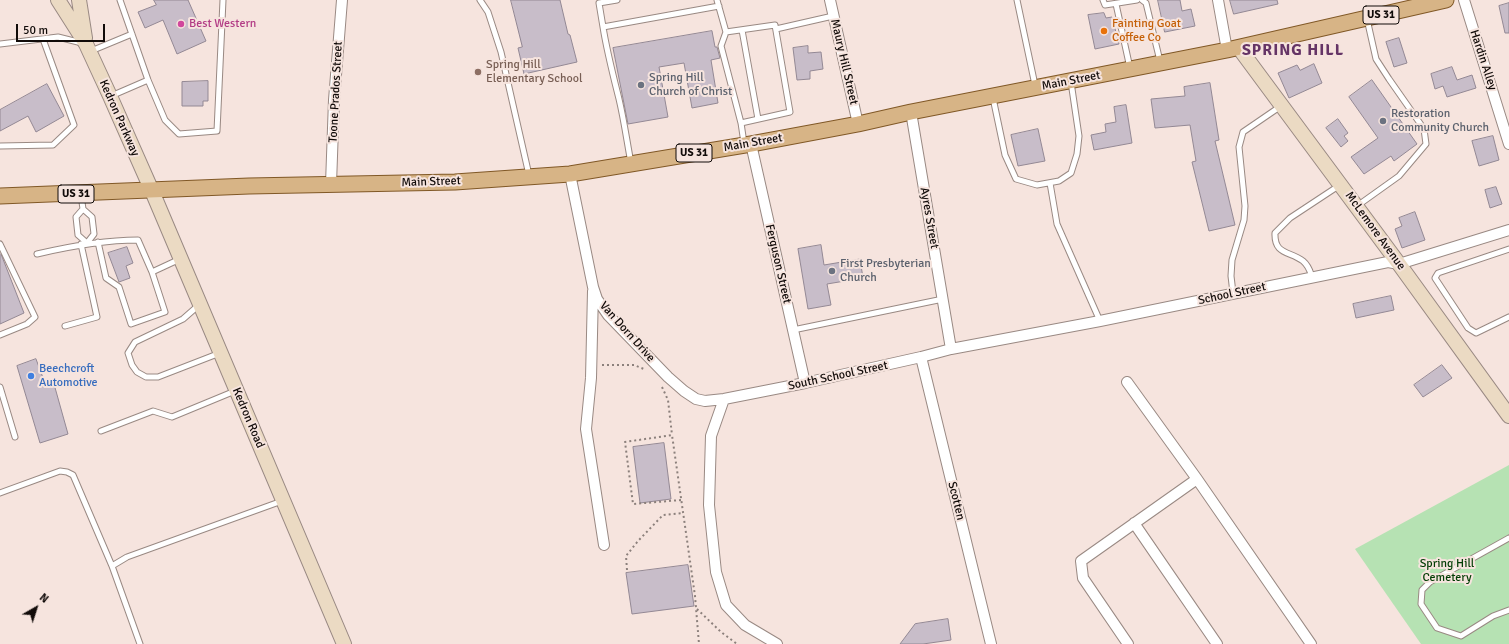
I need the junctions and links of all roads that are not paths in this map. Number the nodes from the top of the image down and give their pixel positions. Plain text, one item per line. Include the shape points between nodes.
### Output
1 (58, 0) edge
2 (79, 0) edge
3 (120, 0) edge
4 (223, 0) edge
5 (342, 0) edge
6 (480, 0) edge
7 (618, 0) edge
8 (717, 0) edge
9 (830, 0) edge
10 (1017, 0) edge
11 (1103, 0) edge
12 (1137, 0) edge
13 (1142, 0) edge
14 (1218, 0) edge
15 (1446, 0) edge
16 (1464, 0) edge
17 (1116, 4) junction
18 (719, 6) junction
19 (834, 16) junction
20 (1367, 18) junction
21 (603, 27) junction
22 (776, 29) junction
23 (742, 30) junction
24 (726, 32) junction
25 (132, 34) junction
26 (43, 39) junction
27 (0, 44) edge
28 (88, 48) junction
29 (1233, 49) junction
30 (1160, 64) junction
31 (1130, 70) junction
32 (148, 80) junction
33 (1071, 81) junction
34 (1036, 88) junction
35 (110, 96) junction
36 (993, 96) junction
37 (1282, 106) junction
38 (911, 112) junction
39 (758, 119) junction
40 (741, 123) junction
41 (858, 124) junction
42 (1506, 124) edge
43 (1509, 144) edge
44 (748, 145) junction
45 (0, 146) edge
46 (631, 164) junction
47 (570, 174) junction
48 (529, 176) junction
49 (1050, 183) junction
50 (332, 184) junction
51 (1340, 184) junction
52 (152, 191) junction
53 (81, 194) junction
54 (0, 196) edge
55 (1357, 206) junction
56 (83, 210) junction
57 (1509, 230) edge
58 (98, 242) junction
59 (87, 243) junction
60 (0, 244) edge
61 (81, 244) junction
62 (1509, 249) edge
63 (37, 254) dead end
64 (181, 259) junction
65 (1399, 264) junction
66 (152, 272) junction
67 (1312, 277) junction
68 (593, 287) junction
69 (1233, 294) junction
70 (943, 299) junction
71 (200, 305) junction
72 (1509, 317) edge
73 (1100, 321) junction
74 (65, 326) dead end
75 (793, 330) junction
76 (0, 335) edge
77 (951, 349) junction
78 (221, 353) junction
79 (921, 357) junction
80 (1127, 382) dead end
81 (805, 383) junction
82 (0, 386) edge
83 (236, 390) junction
84 (724, 399) junction
85 (1509, 416) edge
86 (101, 431) dead end
87 (15, 437) dead end
88 (1197, 479) junction
89 (0, 493) edge
90 (283, 501) junction
91 (1134, 523) junction
92 (1509, 538) edge
93 (604, 545) dead end
94 (112, 566) junction
95 (1509, 610) edge
96 (140, 644) edge
97 (344, 644) edge
98 (777, 644) edge
99 (991, 644) edge
100 (1128, 644) edge
101 (1217, 644) edge
102 (1311, 644) edge

1 - 28 street, Kedron Parkway
2 - 28 street, Kedron Parkway
3 - 25 lane
4 - 32 lane via 217,131 179,134 165,120
5 - 50 street, Toone Prados Street via 334,100
6 - 48 lane via 488,12 502,52
7 - 21 lane via 599,3
8 - 18 lane
9 - 19 street, Maury Hill Street
10 - 34 lane
11 - 17 lane via 1105,5
12 - 17 lane
13 - 30 lane via 1146,3
14 - 29 street
15 - 20 main road, Main Street / US 31
16 - 42 street, Hardin Alley
17 - 31 lane
18 - 21 lane
18 - 24 lane
19 - 22 lane
19 - 41 street, Maury Hill Street
20 - 29 main road, Main Street / US 31
20 - 55 lane via 1376,59 1424,129 1426,144 1399,176
21 - 46 lane
22 - 23 lane via 775,25
22 - 39 lane via 790,112
23 - 24 lane
23 - 39 lane
24 - 40 lane via 721,46
25 - 28 lane
25 - 32 lane
26 - 27 lane
26 - 28 lane via 58,37
26 - 45 lane via 74,125 53,146
28 - 35 street, Kedron Parkway
29 - 30 main road, Main Street / US 31
29 - 37 street, McLemore Avenue
30 - 31 main road, Main Street / US 31
31 - 33 main road, Main Street / US 31
32 - 35 lane
33 - 34 main road, Main Street / US 31
33 - 49 lane via 1079,136 1077,154 1071,173 1059,181
34 - 36 main road, Main Street / US 31
35 - 52 street, Kedron Parkway
36 - 38 main road, Main Street / US 31
36 - 49 lane via 1005,154 1016,179 1037,185
37 - 51 street, McLemore Avenue
37 - 69 lane via 1243,132 1239,147 1245,206 1244,220 1232,260
38 - 41 main road, Main Street / US 31
38 - 70 street, Ayres Street
39 - 40 lane
40 - 44 lane
41 - 44 main road, Main Street / US 31
42 - 43 street, Hardin Alley
44 - 46 main road, Main Street / US 31
44 - 75 street, Ferguson Street
46 - 47 main road, Main Street / US 31
47 - 48 main road, Main Street / US 31
47 - 68 street, Van Dorn Drive
48 - 50 main road, Main Street / US 31 via 455,182
49 - 73 lane via 1057,224
50 - 52 main road, Main Street / US 31
51 - 55 street, McLemore Avenue
51 - 67 lane via 1290,218 1275,233 1275,242 1282,251 1304,262 1310,268
52 - 53 main road, Main Street / US 31
52 - 64 street, Kedron Road
53 - 54 main road, Main Street / US 31
53 - 56 lane
55 - 65 street, McLemore Avenue
56 - 59 lane via 92,217 94,234
56 - 59 lane via 76,217 78,235
57 - 65 street, School Street
58 - 59 lane
58 - 66 lane via 138,240
58 - 66 lane via 106,278 119,287 131,324 165,312
59 - 61 lane
60 - 76 lane via 34,317 27,324
61 - 63 lane
61 - 74 lane via 97,317
62 - 72 lane via 1438,273 1436,278 1468,328 1476,332
64 - 66 lane
64 - 71 street, Kedron Road
65 - 67 street, School Street via 1388,262
65 - 85 street, McLemore Avenue
67 - 69 street, School Street
68 - 84 street, Van Dorn Drive via 597,299 608,315 684,391 696,399 705,401
68 - 93 street via 591,378 586,429
69 - 73 street, School Street
70 - 75 lane
70 - 77 street, Ayres Street
71 - 78 street, Kedron Road
71 - 78 lane via 183,319 135,342 128,353 132,365 137,372 146,377 158,377
73 - 77 street, School Street
75 - 81 street, Ferguson Street
77 - 79 street, South School Street
78 - 83 street, Kedron Road
79 - 81 street, South School Street
79 - 99 street, Scotten
80 - 88 street
81 - 84 street, South School Street
82 - 87 lane
83 - 86 lane via 172,417 153,411
83 - 90 street, Kedron Road
84 - 98 street via 711,436 709,505 716,572 726,605 745,625
88 - 91 street
88 - 102 street
89 - 94 lane via 60,471 73,475
90 - 94 lane via 127,557
90 - 97 street, Kedron Road
91 - 100 street via 1081,561 1083,578
91 - 101 street
92 - 95 lane via 1430,582 1422,590 1421,604 1437,628 1461,636 1493,616
94 - 96 lane

